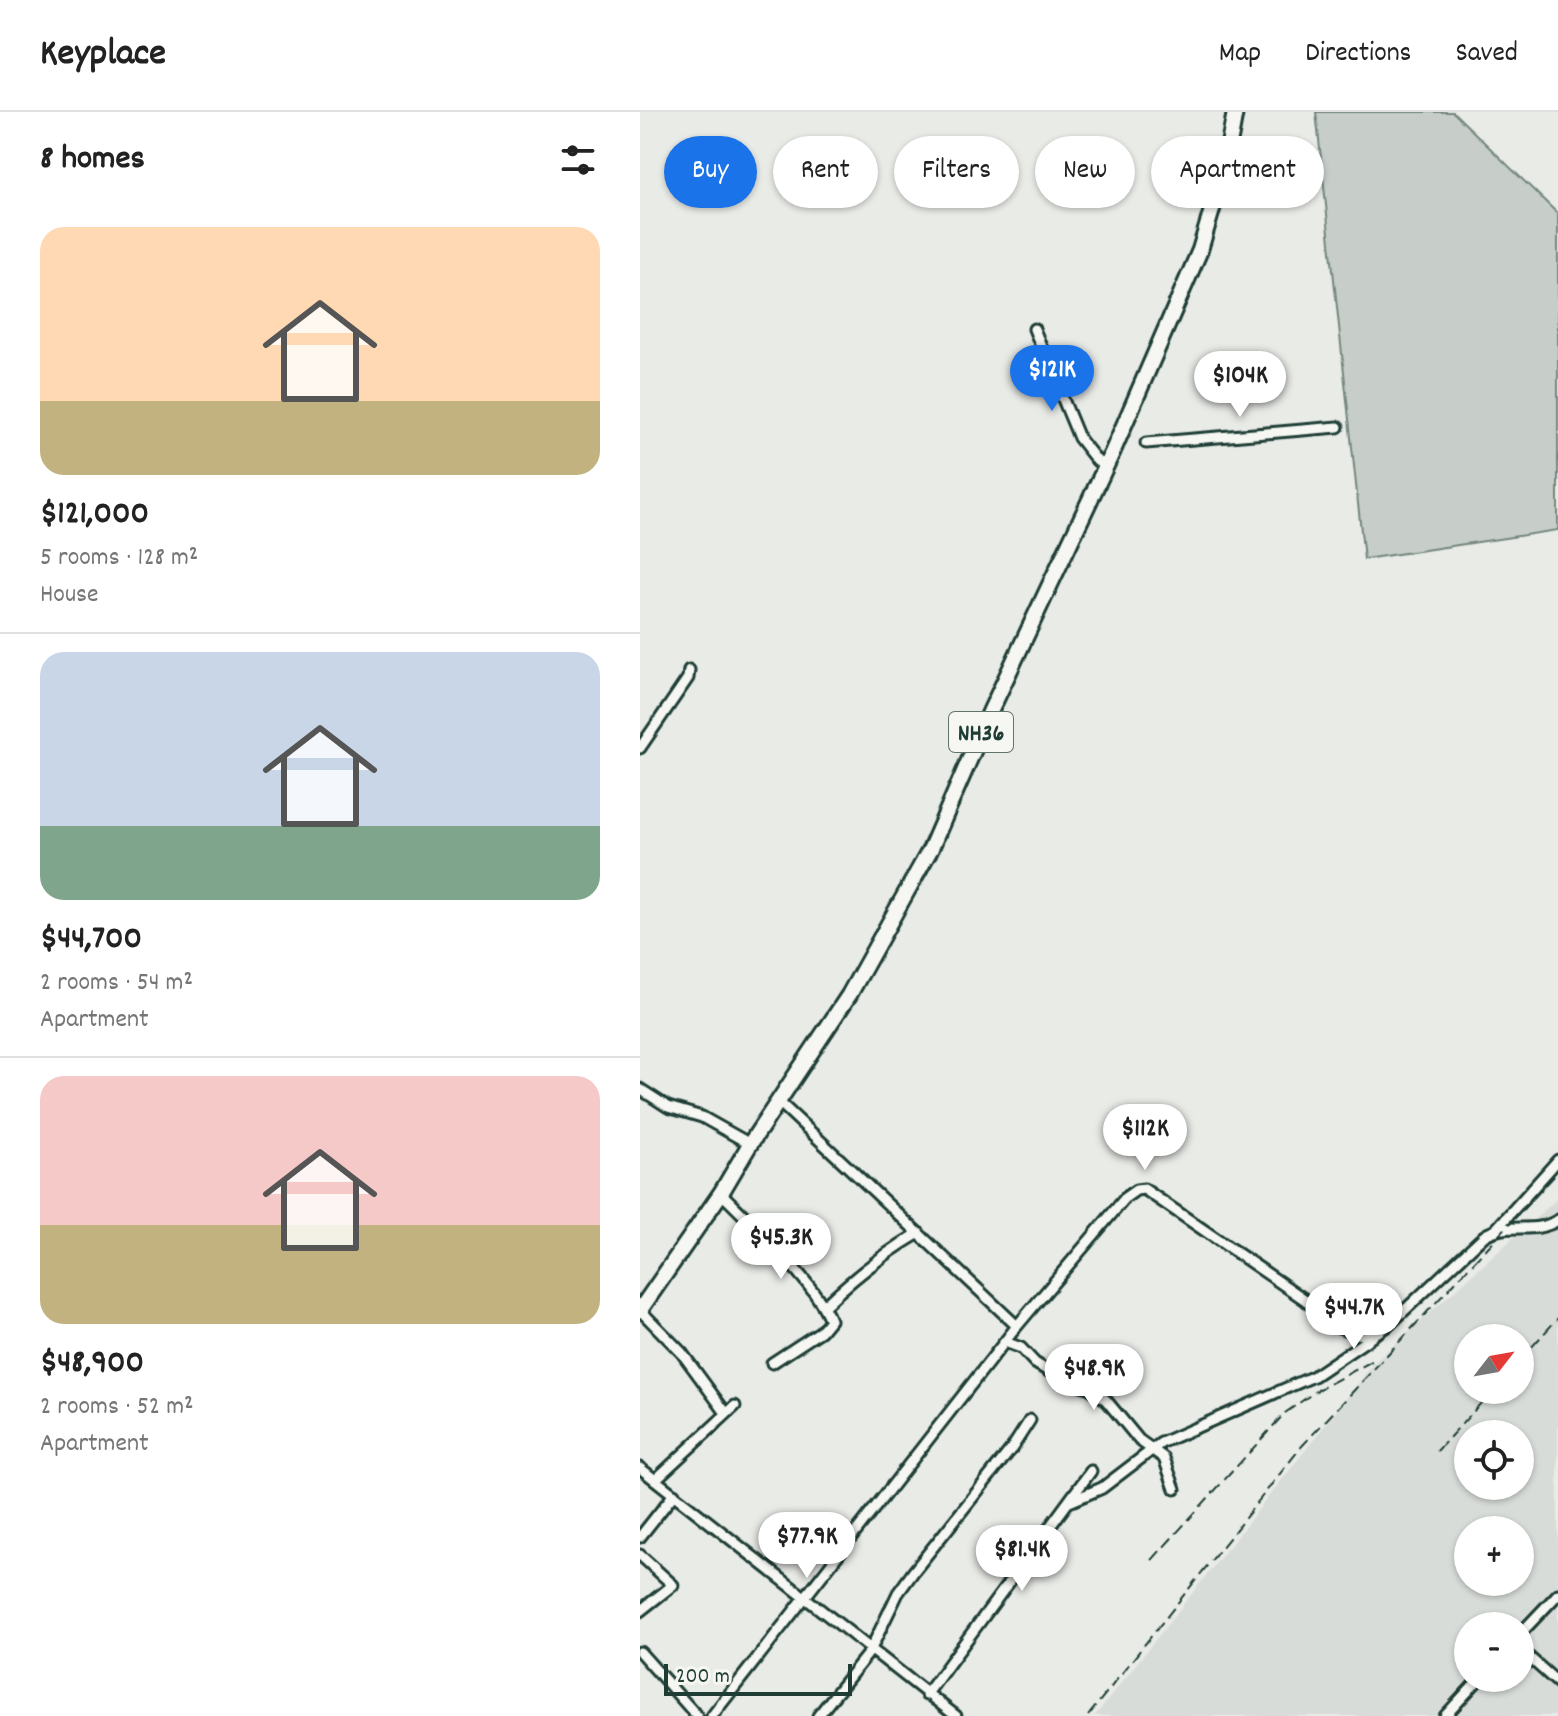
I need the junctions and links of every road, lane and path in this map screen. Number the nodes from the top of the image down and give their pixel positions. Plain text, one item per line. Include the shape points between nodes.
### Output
1 (1235, 112) edge
2 (1034, 329) dead end
3 (1338, 427) dead end
4 (1146, 443) dead end
5 (1106, 466) junction
6 (689, 670) dead end
7 (640, 748) edge
8 (640, 1089) edge
9 (779, 1102) junction
10 (750, 1144) junction
11 (1558, 1160) edge
12 (721, 1193) junction
13 (1558, 1220) edge
14 (1497, 1228) junction
15 (919, 1233) junction
16 (1304, 1299) junction
17 (824, 1306) junction
18 (1404, 1309) junction
19 (640, 1310) edge
20 (1017, 1326) junction
21 (1378, 1332) junction
22 (1005, 1342) junction
23 (772, 1363) dead end
24 (735, 1406) dead end
25 (726, 1413) junction
26 (1030, 1420) dead end
27 (1151, 1449) junction
28 (640, 1468) edge
29 (1091, 1471) dead end
30 (655, 1480) junction
31 (1175, 1489) dead end
32 (674, 1494) junction
33 (1069, 1502) junction
34 (640, 1537) edge
35 (640, 1555) edge
36 (1558, 1594) edge
37 (805, 1599) junction
38 (640, 1611) edge
39 (1534, 1619) edge
40 (870, 1651) junction
41 (640, 1652) edge
42 (1534, 1662) edge
43 (1558, 1683) edge
44 (1467, 1692) edge
45 (926, 1695) junction
46 (697, 1716) edge
47 (712, 1716) edge
48 (818, 1716) edge
49 (956, 1716) edge
50 (1445, 1716) edge

1 - 5 highway, NH36 via 1205,237
2 - 5 street via 1079,438
3 - 4 street
5 - 9 highway, NH36 via 931,848 849,995
6 - 7 street
8 - 10 street
9 - 10 highway, NH36
9 - 15 street
10 - 12 highway, NH36
11 - 14 street
12 - 17 street
12 - 19 highway, NH36
13 - 14 street via 1536,1228
14 - 18 street
15 - 17 street
15 - 20 street
16 - 18 street via 1369,1321
16 - 20 street via 1144,1189 1126,1197
16 - 21 street via 1347,1331
17 - 23 street via 827,1326
18 - 21 street
19 - 25 street via 682,1353
20 - 22 street
21 - 27 street via 1314,1376
22 - 27 street via 1058,1377 1090,1388
22 - 37 street
24 - 25 street
25 - 30 street
26 - 40 street via 898,1593
27 - 31 street via 1164,1458
27 - 33 street via 1102,1488
28 - 30 street
29 - 33 street
30 - 32 street
32 - 34 street
32 - 37 street
33 - 45 street
35 - 38 street via 673,1585
36 - 39 street
37 - 40 street
37 - 47 street
40 - 45 street
40 - 48 street
41 - 46 street
42 - 43 street
44 - 50 street
45 - 49 street

